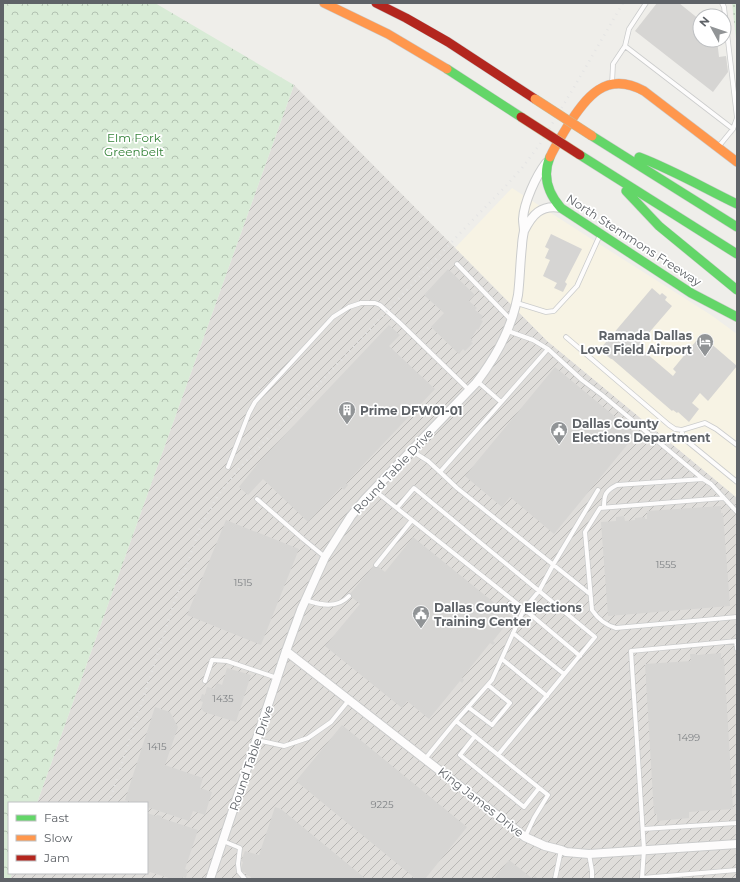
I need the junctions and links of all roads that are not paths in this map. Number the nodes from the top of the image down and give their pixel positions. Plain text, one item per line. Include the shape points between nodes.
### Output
1 (324, 3) edge
2 (376, 3) edge
3 (646, 3) edge
4 (722, 3) edge
5 (625, 46) junction
6 (612, 85) junction
7 (733, 129) junction
8 (604, 143) junction
9 (717, 148) junction
10 (548, 159) junction
11 (737, 162) edge
12 (609, 173) junction
13 (737, 204) edge
14 (561, 208) junction
15 (737, 227) edge
16 (524, 231) junction
17 (600, 234) junction
18 (737, 254) edge
19 (457, 264) dead end
20 (737, 290) edge
21 (516, 303) junction
22 (737, 317) edge
23 (511, 320) junction
24 (508, 331) junction
25 (566, 337) dead end
26 (548, 349) junction
27 (477, 381) junction
28 (469, 390) junction
29 (501, 402) junction
30 (682, 430) junction
31 (737, 445) edge
32 (411, 451) junction
33 (228, 467) dead end
34 (440, 472) junction
35 (703, 479) junction
36 (737, 482) edge
37 (374, 490) junction
38 (598, 490) dead end
39 (724, 498) junction
40 (257, 499) dead end
41 (604, 507) junction
42 (398, 508) junction
43 (737, 512) edge
44 (412, 520) junction
45 (325, 557) junction
46 (376, 565) dead end
47 (553, 565) junction
48 (539, 591) junction
49 (590, 594) junction
50 (349, 596) dead end
51 (305, 600) junction
52 (524, 609) junction
53 (737, 617) edge
54 (513, 633) junction
55 (737, 641) edge
56 (737, 649) edge
57 (286, 651) junction
58 (580, 656) junction
59 (502, 659) junction
60 (564, 674) junction
61 (277, 678) junction
62 (205, 681) dead end
63 (488, 685) junction
64 (547, 696) junction
65 (350, 700) junction
66 (468, 707) junction
67 (456, 721) junction
68 (475, 736) junction
69 (257, 740) junction
70 (498, 755) junction
71 (425, 759) junction
72 (539, 788) junction
73 (737, 824) edge
74 (643, 829) junction
75 (525, 837) junction
76 (223, 841) junction
77 (737, 844) edge
78 (561, 850) junction
79 (644, 850) junction
80 (588, 854) junction
81 (737, 870) edge
82 (210, 879) edge
83 (245, 879) edge
84 (555, 879) edge
85 (592, 879) edge

1 - 12 main road, bridge via 439,64
2 - 8 main road, bridge via 448,42
3 - 5 lane via 629,29
4 - 7 lane via 737,118
5 - 6 lane via 613,64
5 - 7 lane
6 - 9 main road, North Stemmons Freeway via 632,85 644,91
6 - 10 main road, North Stemmons Freeway via 594,92 583,104
7 - 9 lane
8 - 13 main road via 662,166
8 - 15 main road
9 - 11 main road, North Stemmons Freeway
10 - 14 main road, North Stemmons Freeway via 548,188
10 - 16 street, Round Table Drive via 538,173 529,195 523,219
12 - 18 main road
12 - 20 main road via 660,226
14 - 16 street, Round Table Drive via 550,207 538,212
14 - 17 main road, North Stemmons Freeway
16 - 21 street, Round Table Drive
17 - 21 lane via 576,286 554,311 546,312
17 - 22 main road, North Stemmons Freeway via 691,293
19 - 23 lane
21 - 23 street, Round Table Drive
23 - 24 street, Round Table Drive
24 - 26 lane via 533,340
24 - 27 street, Round Table Drive via 493,359
25 - 30 lane via 669,425
26 - 29 lane
26 - 35 lane
27 - 28 street, Round Table Drive
27 - 29 lane
28 - 32 street, Round Table Drive
28 - 33 lane via 376,303 349,306 333,317 255,402
29 - 34 lane
30 - 31 lane via 705,423
30 - 36 lane via 682,437
32 - 34 lane
32 - 37 street, Round Table Drive
34 - 47 lane
35 - 39 lane
35 - 41 lane via 617,485 610,488 604,496
37 - 42 lane
37 - 45 street, Round Table Drive via 351,516
38 - 47 lane
39 - 41 lane
39 - 43 lane
40 - 45 lane
41 - 49 lane via 600,508 585,532
42 - 44 lane
42 - 48 lane via 414,488
44 - 46 lane
44 - 52 lane
45 - 51 street, Round Table Drive
47 - 48 lane
47 - 49 lane
48 - 52 lane
48 - 58 lane via 595,637
49 - 53 lane via 592,610 598,618 608,626 616,628
50 - 51 lane via 345,601 333,605 320,605
51 - 57 street, Round Table Drive
52 - 54 lane
52 - 58 lane
54 - 59 lane
54 - 60 lane
55 - 56 lane
55 - 74 lane via 631,651
57 - 61 street, Round Table Drive
57 - 65 street, King James Drive
58 - 60 lane
59 - 63 lane
59 - 64 lane
60 - 64 lane
61 - 62 lane via 227,661 212,660
61 - 69 street, Round Table Drive
63 - 66 lane
63 - 66 lane via 510,703 492,725
64 - 70 lane
65 - 69 lane via 331,722 308,738 284,746
65 - 71 street, King James Drive
66 - 67 lane
67 - 68 lane
67 - 71 lane
68 - 70 lane
68 - 72 lane via 460,754 524,806
69 - 76 street, Round Table Drive
70 - 72 lane
71 - 75 street, King James Drive
72 - 75 lane via 548,795
73 - 74 lane
74 - 79 lane
75 - 78 street, King James Drive
76 - 82 street, Round Table Drive
76 - 83 lane via 240,848 239,872
77 - 79 street, King James Drive
78 - 80 street, King James Drive
78 - 84 lane
79 - 80 street, King James Drive
79 - 81 lane via 642,878
80 - 85 lane

